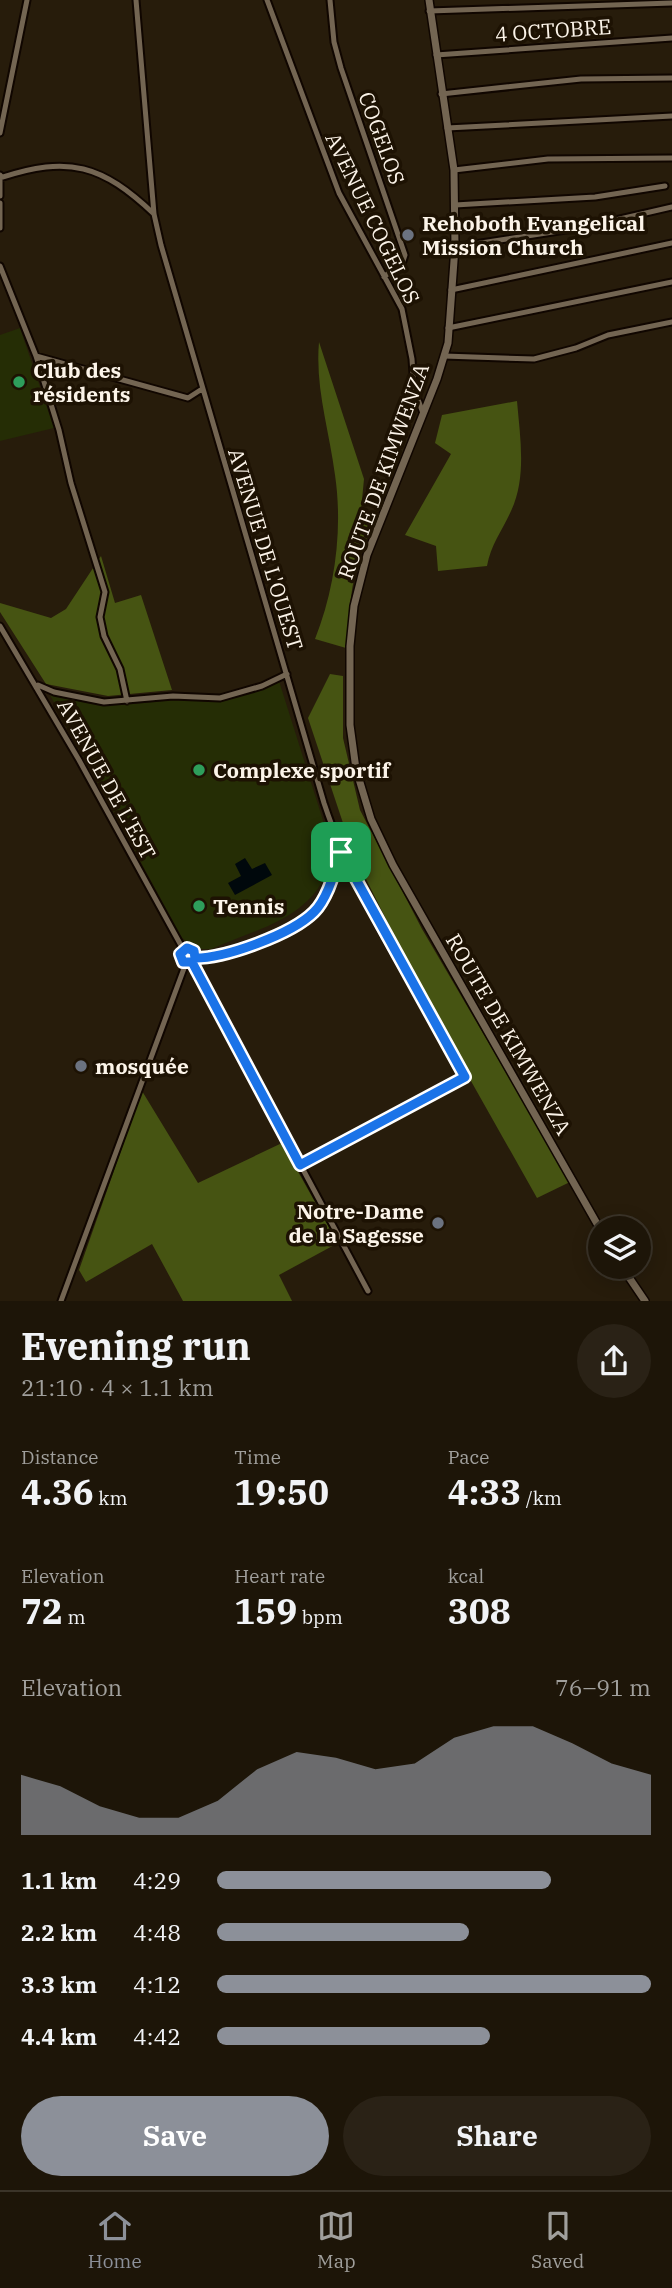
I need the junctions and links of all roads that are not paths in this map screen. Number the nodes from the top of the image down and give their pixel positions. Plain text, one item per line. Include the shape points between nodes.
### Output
1 (27, 0) edge
2 (136, 0) edge
3 (267, 0) edge
4 (330, 0) edge
5 (429, 0) edge
6 (672, 3) edge
7 (429, 11) junction
8 (672, 38) edge
9 (436, 55) junction
10 (672, 78) edge
11 (440, 94) junction
12 (672, 117) edge
13 (447, 128) junction
14 (0, 133) edge
15 (672, 158) edge
16 (454, 170) junction
17 (0, 177) edge
18 (665, 186) dead end
19 (0, 196) edge
20 (0, 203) edge
21 (455, 205) junction
22 (672, 207) edge
23 (154, 214) junction
24 (0, 228) edge
25 (672, 243) edge
26 (455, 247) junction
27 (0, 266) edge
28 (384, 277) junction
29 (672, 282) edge
30 (451, 290) junction
31 (672, 322) edge
32 (448, 328) junction
33 (36, 356) junction
34 (444, 356) junction
35 (202, 389) junction
36 (423, 412) junction
37 (0, 626) edge
38 (287, 674) junction
39 (36, 683) junction
40 (127, 701) junction
41 (341, 852) junction
42 (352, 875) junction
43 (333, 876) junction
44 (183, 949) junction
45 (191, 961) junction
46 (300, 1165) junction
47 (593, 1216) edge
48 (630, 1279) edge
49 (368, 1291) dead end
50 (61, 1301) edge
51 (645, 1301) edge

1 - 14 street
2 - 23 street, AVENUE DE L'OUEST
3 - 28 street, AVENUE COGELOS via 339,192
4 - 28 street, COGELOS via 341,68 405,255
5 - 7 street, ROUTE DE KIMWENZA
6 - 7 street
7 - 9 street, ROUTE DE KIMWENZA
8 - 9 street, 4 OCTOBRE
9 - 11 street, ROUTE DE KIMWENZA
10 - 11 street via 581,79
11 - 13 street, ROUTE DE KIMWENZA
12 - 13 street
13 - 16 street, ROUTE DE KIMWENZA
15 - 16 street via 548,159
16 - 21 street, ROUTE DE KIMWENZA
17 - 19 street
17 - 23 street via 46,167 97,172 121,184
18 - 21 street via 595,197
20 - 24 street
21 - 26 street, ROUTE DE KIMWENZA
22 - 26 street via 585,227
23 - 35 street, AVENUE DE L'OUEST
25 - 30 street
26 - 30 street, ROUTE DE KIMWENZA
27 - 33 street
28 - 36 street, AVENUE COGELOS via 402,309 414,388
29 - 32 street
30 - 32 street, ROUTE DE KIMWENZA
31 - 34 street via 608,335 534,359
32 - 34 street, ROUTE DE KIMWENZA
33 - 35 street via 188,398
33 - 40 street via 105,592 100,617
34 - 36 street, ROUTE DE KIMWENZA
35 - 38 street, AVENUE DE L'OUEST
36 - 47 street, ROUTE DE KIMWENZA via 372,540 354,606 349,691 358,776 371,819 393,865
37 - 39 street, AVENUE DE L'EST
38 - 40 street via 223,698 173,696
38 - 41 street, AVENUE DE L'OUEST
39 - 40 street via 92,700
39 - 44 street, AVENUE DE L'EST
41 - 42 street, AVENUE DE L'OUEST
41 - 43 street
42 - 43 street
42 - 46 street, AVENUE DE L'OUEST via 465,1077
43 - 45 street via 317,908 296,924 220,956
44 - 45 street, AVENUE DE L'EST via 180,957
44 - 45 street, AVENUE DE L'EST via 192,949
45 - 46 street
45 - 50 street
46 - 49 street
48 - 51 street

